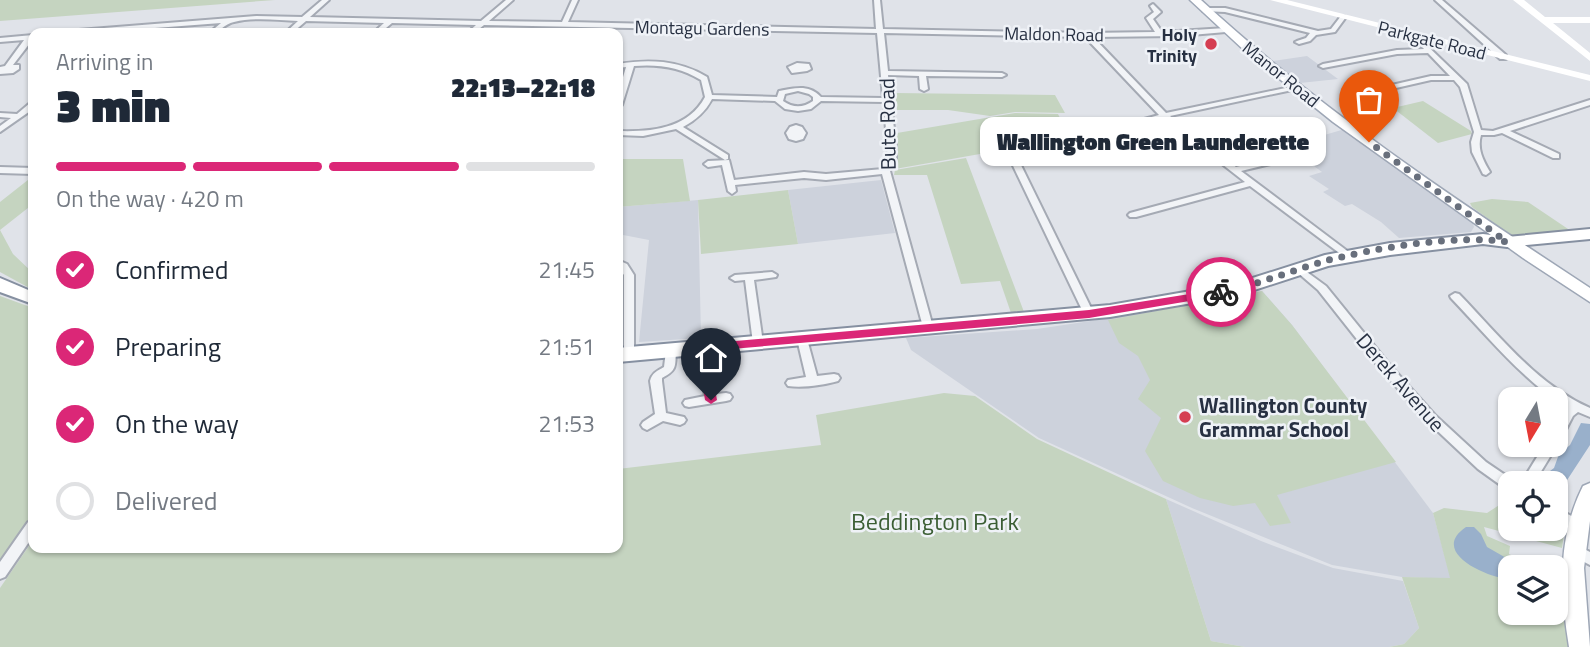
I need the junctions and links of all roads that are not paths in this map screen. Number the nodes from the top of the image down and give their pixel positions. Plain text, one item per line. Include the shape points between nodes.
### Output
1 (326, 0) edge
2 (510, 0) edge
3 (575, 0) edge
4 (877, 0) edge
5 (1275, 0) edge
6 (1438, 0) edge
7 (1518, 0) edge
8 (1200, 5) edge
9 (1153, 6) dead end
10 (1343, 17) junction
11 (229, 19) junction
12 (305, 19) junction
13 (1543, 20) junction
14 (1590, 20) edge
15 (390, 21) junction
16 (482, 24) junction
17 (565, 24) junction
18 (150, 28) edge
19 (218, 28) edge
20 (294, 28) edge
21 (382, 28) edge
22 (477, 28) edge
23 (563, 28) edge
24 (881, 30) junction
25 (1226, 30) junction
26 (1314, 32) junction
27 (1087, 34) junction
28 (1160, 34) junction
29 (1415, 36) junction
30 (28, 37) edge
31 (0, 40) edge
32 (28, 41) edge
33 (1299, 42) dead end
34 (1429, 51) junction
35 (1503, 57) junction
36 (1590, 58) edge
37 (631, 64) junction
38 (623, 65) edge
39 (1323, 66) dead end
40 (3, 69) edge
41 (800, 72) dead end
42 (886, 73) junction
43 (922, 73) junction
44 (1002, 75) dead end
45 (1457, 78) junction
46 (1590, 78) edge
47 (1297, 87) junction
48 (623, 89) edge
49 (799, 89) junction
50 (924, 89) dead end
51 (1361, 94) dead end
52 (709, 97) junction
53 (778, 99) junction
54 (818, 99) junction
55 (888, 100) junction
56 (1590, 102) edge
57 (28, 108) edge
58 (797, 109) junction
59 (0, 115) edge
60 (18, 116) junction
61 (1166, 116) junction
62 (676, 126) junction
63 (796, 129) dead end
64 (0, 130) edge
65 (1502, 130) junction
66 (1478, 132) junction
67 (623, 133) edge
68 (1099, 134) dead end
69 (1009, 149) dead end
70 (1305, 153) dead end
71 (1556, 156) dead end
72 (725, 157) dead end
73 (708, 164) dead end
74 (0, 170) edge
75 (1235, 170) junction
76 (28, 171) edge
77 (886, 171) junction
78 (1486, 172) dead end
79 (1251, 183) junction
80 (1133, 215) dead end
81 (1480, 222) junction
82 (1590, 234) edge
83 (1459, 241) junction
84 (1507, 242) junction
85 (1349, 256) junction
86 (623, 266) edge
87 (1300, 270) junction
88 (772, 275) dead end
89 (749, 276) junction
90 (735, 278) dead end
91 (0, 284) edge
92 (1455, 296) dead end
93 (1590, 296) edge
94 (28, 297) edge
95 (1089, 314) junction
96 (928, 327) junction
97 (802, 339) junction
98 (758, 343) junction
99 (701, 348) junction
100 (671, 351) junction
101 (623, 355) edge
102 (834, 378) dead end
103 (813, 381) junction
104 (792, 383) dead end
105 (726, 397) dead end
106 (711, 400) junction
107 (689, 403) dead end
108 (1575, 408) junction
109 (1590, 413) edge
110 (1568, 415) edge
111 (661, 416) junction
112 (680, 420) dead end
113 (647, 425) dead end
114 (1498, 476) edge
115 (1589, 499) edge
116 (1568, 520) edge
117 (1578, 526) junction
118 (28, 533) edge
119 (1582, 554) edge
120 (0, 573) edge
121 (1579, 633) edge

1 - 12 street
2 - 16 street
3 - 17 street
4 - 24 street, Bute Road
5 - 10 street, Parkgate Road
6 - 35 street
7 - 13 street
8 - 25 main road, Manor Road
8 - 26 street
9 - 28 street via 1158,12 1149,18
10 - 26 street via 1333,31
10 - 29 street, Parkgate Road
11 - 12 street, Montagu Gardens
11 - 18 street, Montagu Gardens
11 - 19 street
12 - 15 street, Montagu Gardens
12 - 20 street
13 - 14 street
13 - 36 street
15 - 16 street, Montagu Gardens
15 - 21 street
16 - 17 street, Montagu Gardens
16 - 22 street
17 - 23 street
17 - 24 street, Montagu Gardens
24 - 27 street, Maldon Road
24 - 42 street, Bute Road
25 - 28 street, Maldon Road
25 - 47 main road, Manor Road
26 - 33 street
27 - 28 street, Maldon Road
27 - 61 street
29 - 34 street
29 - 35 street, Parkgate Road
30 - 31 street
32 - 40 street
34 - 39 street
34 - 45 street
35 - 46 street, Parkgate Road
37 - 38 street
37 - 48 street
37 - 52 street via 658,63 691,71 705,81
41 - 49 street
42 - 43 street
42 - 55 street, Bute Road
43 - 44 street
43 - 50 street
45 - 51 street via 1432,78
45 - 66 street
47 - 61 street
47 - 81 main road, Manor Road
49 - 53 street via 782,93
49 - 54 street
52 - 53 street
52 - 62 street via 699,113
53 - 58 street via 783,106
54 - 55 street
54 - 58 street
55 - 77 street, Bute Road via 892,155
56 - 65 street
57 - 60 street
58 - 63 street
59 - 60 street
60 - 64 street
61 - 68 street
61 - 75 street
62 - 67 street
62 - 72 street
65 - 66 street
65 - 71 street
66 - 78 street via 1475,149
69 - 95 street
70 - 75 street
73 - 77 street via 726,162 731,187 808,172 826,177
74 - 76 street
75 - 79 street
77 - 96 street, Bute Road
79 - 80 street
79 - 85 street
81 - 83 highway via 1477,232
81 - 84 main road, Manor Road
82 - 84 highway
83 - 84 highway
83 - 85 highway
84 - 93 main road, Manor Road
85 - 87 highway
86 - 101 street via 629,275
87 - 95 highway via 1208,295
87 - 114 street, Derek Avenue via 1322,288 1436,425
88 - 89 street
89 - 90 street
89 - 98 street
91 - 94 highway
92 - 108 street via 1545,388
95 - 96 highway
96 - 97 highway
97 - 98 highway
97 - 103 street
98 - 99 highway
99 - 100 highway
99 - 106 street
100 - 101 highway
100 - 111 street via 669,369 656,381
102 - 103 street
103 - 104 street
105 - 106 street
106 - 107 street
108 - 109 street
108 - 110 street
111 - 112 street
111 - 113 street
115 - 117 main road
116 - 117 street
117 - 119 main road
118 - 120 street
119 - 121 main road via 1573,589

